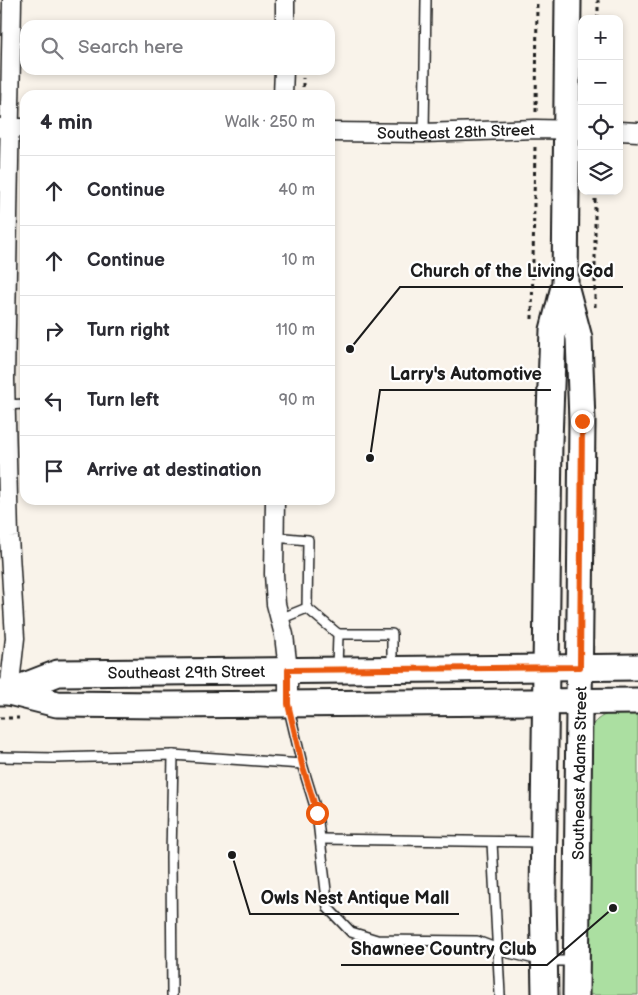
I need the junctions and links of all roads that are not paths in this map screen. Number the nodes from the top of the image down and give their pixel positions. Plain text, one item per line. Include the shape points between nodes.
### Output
1 (12, 0) edge
2 (285, 0) edge
3 (426, 0) edge
4 (568, 0) edge
5 (285, 20) edge
6 (284, 75) edge
7 (284, 90) edge
8 (11, 128) edge
9 (574, 130) edge
10 (623, 131) edge
11 (335, 132) edge
12 (638, 132) edge
13 (424, 133) junction
14 (565, 283) junction
15 (20, 404) edge
16 (5, 405) junction
17 (275, 505) edge
18 (274, 537) junction
19 (307, 608) junction
20 (280, 619) junction
21 (338, 634) junction
22 (545, 667) junction
23 (580, 667) junction
24 (638, 667) edge
25 (337, 669) junction
26 (392, 669) junction
27 (288, 670) junction
28 (4, 692) edge
29 (580, 701) junction
30 (638, 701) edge
31 (545, 702) junction
32 (288, 704) junction
33 (173, 755) junction
34 (0, 757) edge
35 (302, 764) junction
36 (320, 839) junction
37 (492, 842) junction
38 (543, 842) junction
39 (498, 948) junction
40 (577, 960) junction
41 (544, 961) junction
42 (172, 995) edge
43 (500, 995) edge
44 (545, 995) edge
45 (576, 995) edge

1 - 8 street
2 - 5 street
3 - 13 lane
4 - 9 main road, Southeast Adams Street
6 - 7 street
8 - 16 street
9 - 13 street, Southeast 28th Street
9 - 14 main road, Southeast Adams Street
10 - 12 street
11 - 13 street, Southeast 28th Street
14 - 22 main road, Southeast Adams Street via 553,330
14 - 23 main road, Southeast Adams Street via 579,338 582,421
15 - 16 lane
16 - 28 street via 15,638
17 - 18 street
18 - 19 lane via 308,540
18 - 20 street via 276,604
19 - 20 lane
19 - 21 lane
20 - 27 street
21 - 25 lane
21 - 26 lane via 392,634
22 - 23 main road, Southeast 29th Street
22 - 26 main road, Southeast 29th Street
22 - 31 main road, Southeast Adams Street
23 - 24 main road, Southeast 29th Street
23 - 29 main road, Southeast Adams Street
25 - 26 main road, Southeast 29th Street
25 - 27 main road, Southeast 29th Street
27 - 28 main road, Southeast 29th Street via 58,673
27 - 32 street
28 - 32 main road, Southeast 29th Street via 58,704
29 - 30 main road, Southeast 29th Street
29 - 31 main road, Southeast 29th Street
29 - 40 main road, Southeast Adams Street
31 - 32 main road, Southeast 29th Street
31 - 38 main road, Southeast Adams Street
32 - 35 lane
33 - 34 lane
33 - 35 lane
33 - 42 lane
35 - 36 lane via 317,813
36 - 37 lane
36 - 39 lane via 328,908 351,932 377,940 477,941
37 - 38 lane
37 - 39 lane
38 - 41 main road, Southeast Adams Street
39 - 41 lane
39 - 43 lane
40 - 41 lane
40 - 45 main road, Southeast Adams Street
41 - 44 main road, Southeast Adams Street

